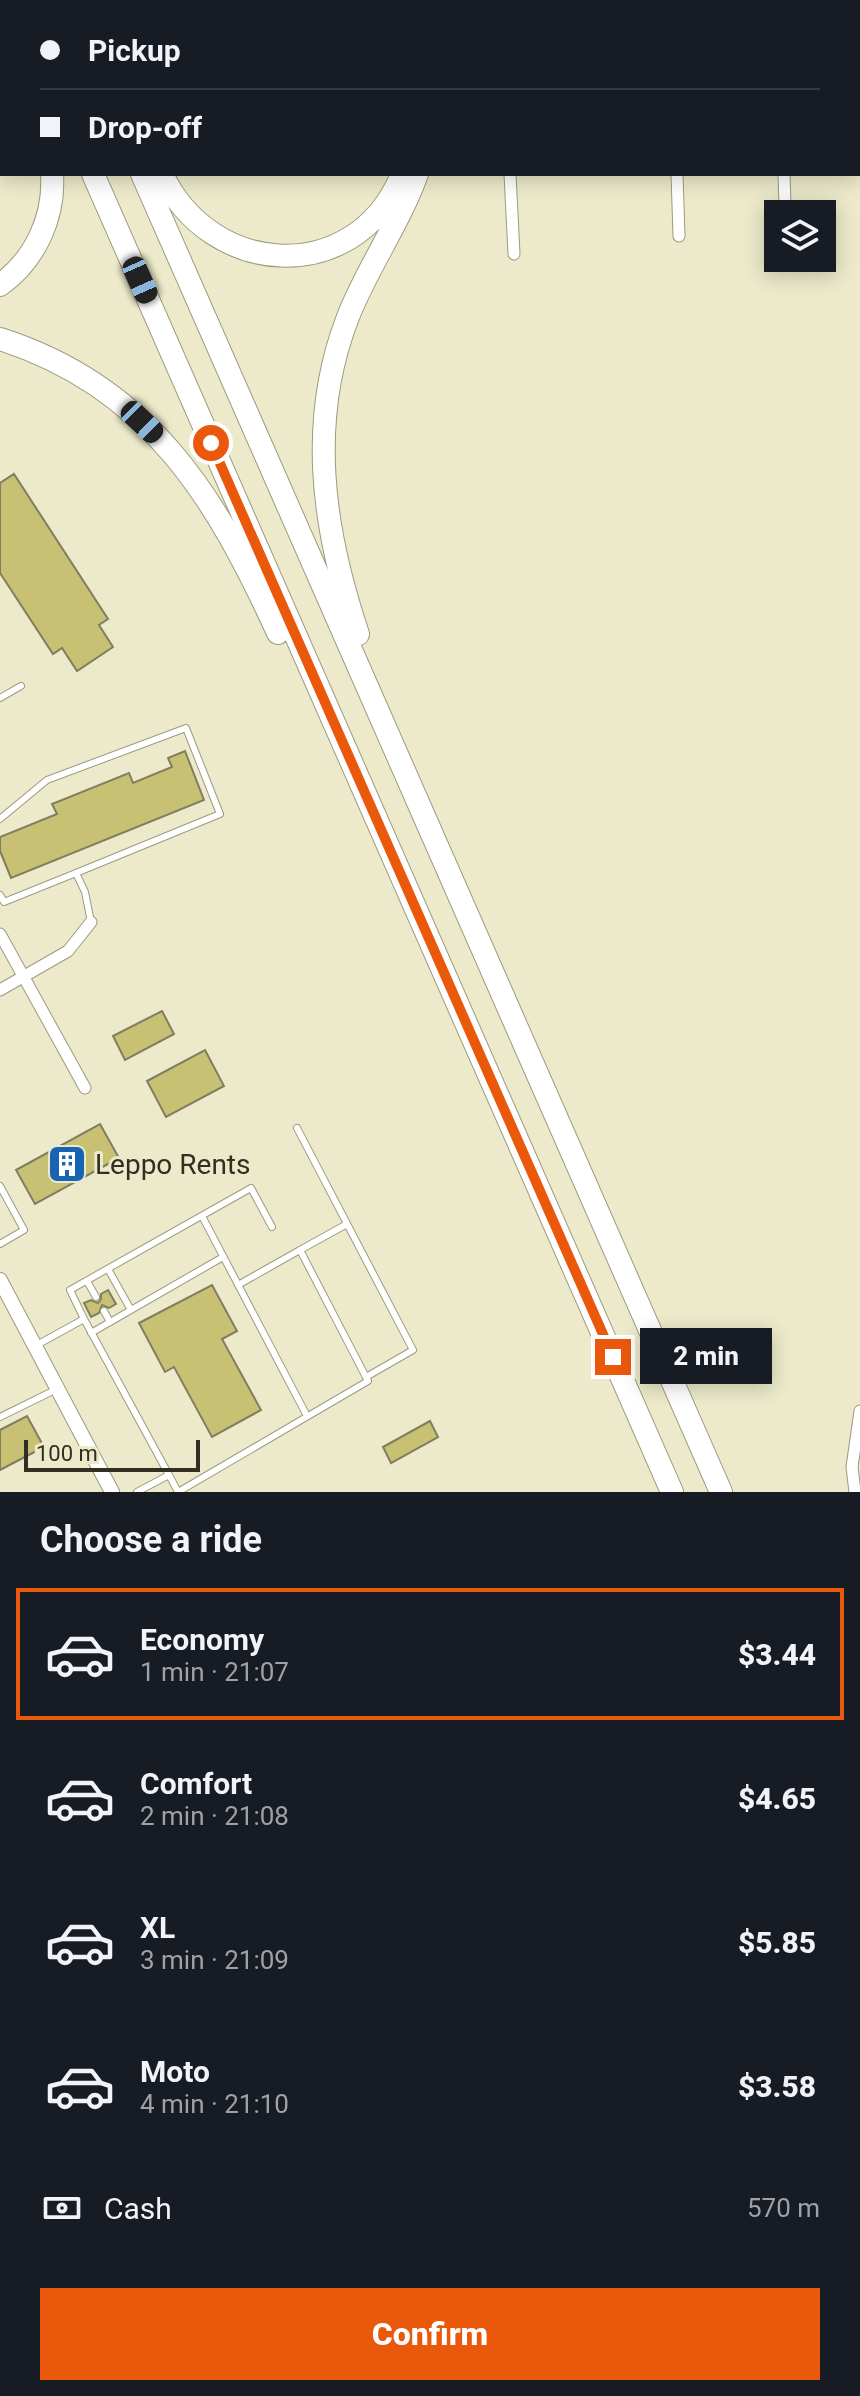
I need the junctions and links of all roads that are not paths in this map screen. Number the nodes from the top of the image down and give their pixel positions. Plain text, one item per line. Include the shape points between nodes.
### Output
1 (52, 176) edge
2 (94, 176) edge
3 (143, 176) edge
4 (163, 176) edge
5 (401, 176) edge
6 (416, 176) edge
7 (510, 176) edge
8 (677, 176) edge
9 (784, 176) edge
10 (785, 200) edge
11 (679, 236) dead end
12 (514, 254) dead end
13 (0, 285) edge
14 (0, 339) edge
15 (21, 686) dead end
16 (0, 698) edge
17 (0, 819) edge
18 (76, 873) junction
19 (0, 895) edge
20 (91, 922) joint
21 (0, 934) edge
22 (481, 947) junction
23 (23, 977) junction
24 (0, 990) edge
25 (474, 1043) junction
26 (85, 1088) dead end
27 (297, 1128) dead end
28 (0, 1186) edge
29 (202, 1216) junction
30 (347, 1224) junction
31 (272, 1227) dead end
32 (0, 1244) edge
33 (300, 1250) junction
34 (223, 1257) junction
35 (108, 1269) junction
36 (0, 1280) edge
37 (87, 1281) junction
38 (238, 1285) junction
39 (96, 1297) dead end
40 (131, 1310) junction
41 (104, 1311) dead end
42 (84, 1319) junction
43 (110, 1322) junction
44 (91, 1333) junction
45 (35, 1346) junction
46 (366, 1377) junction
47 (57, 1389) junction
48 (860, 1411) edge
49 (307, 1416) junction
50 (0, 1417) edge
51 (169, 1475) junction
52 (112, 1492) edge
53 (137, 1492) edge
54 (178, 1492) edge
55 (672, 1492) edge
56 (721, 1492) edge
57 (855, 1492) edge

1 - 13 highway via 50,206 39,239
2 - 25 highway
3 - 22 highway
4 - 5 highway via 192,218 214,236 258,254 293,256 352,236 380,212
6 - 22 highway via 341,338 326,403 323,473 331,536 358,635 469,896
7 - 12 street
8 - 11 street
9 - 10 street
14 - 25 highway via 73,371 128,409 169,448 211,502 253,579 417,936
15 - 16 lane
17 - 18 lane via 47,780 186,728 220,814
18 - 19 lane via 4,902
18 - 20 lane
20 - 23 street via 68,951
21 - 23 street
22 - 56 highway
23 - 24 street
23 - 26 street
25 - 55 highway
27 - 30 lane
28 - 32 lane via 24,1230
29 - 31 lane via 251,1188
29 - 34 lane
29 - 35 lane
30 - 33 lane
30 - 46 lane via 413,1350
33 - 38 lane
33 - 46 lane
34 - 38 lane
34 - 40 lane
35 - 37 lane
35 - 40 lane
36 - 45 street
37 - 39 lane
37 - 42 lane via 70,1290
38 - 49 lane
40 - 43 lane
41 - 43 lane
42 - 44 lane
42 - 45 lane
43 - 44 lane
44 - 51 lane
45 - 47 street
46 - 49 lane via 368,1381
47 - 50 lane
47 - 52 street
48 - 57 street via 852,1467
49 - 54 lane
51 - 53 lane
51 - 54 lane

